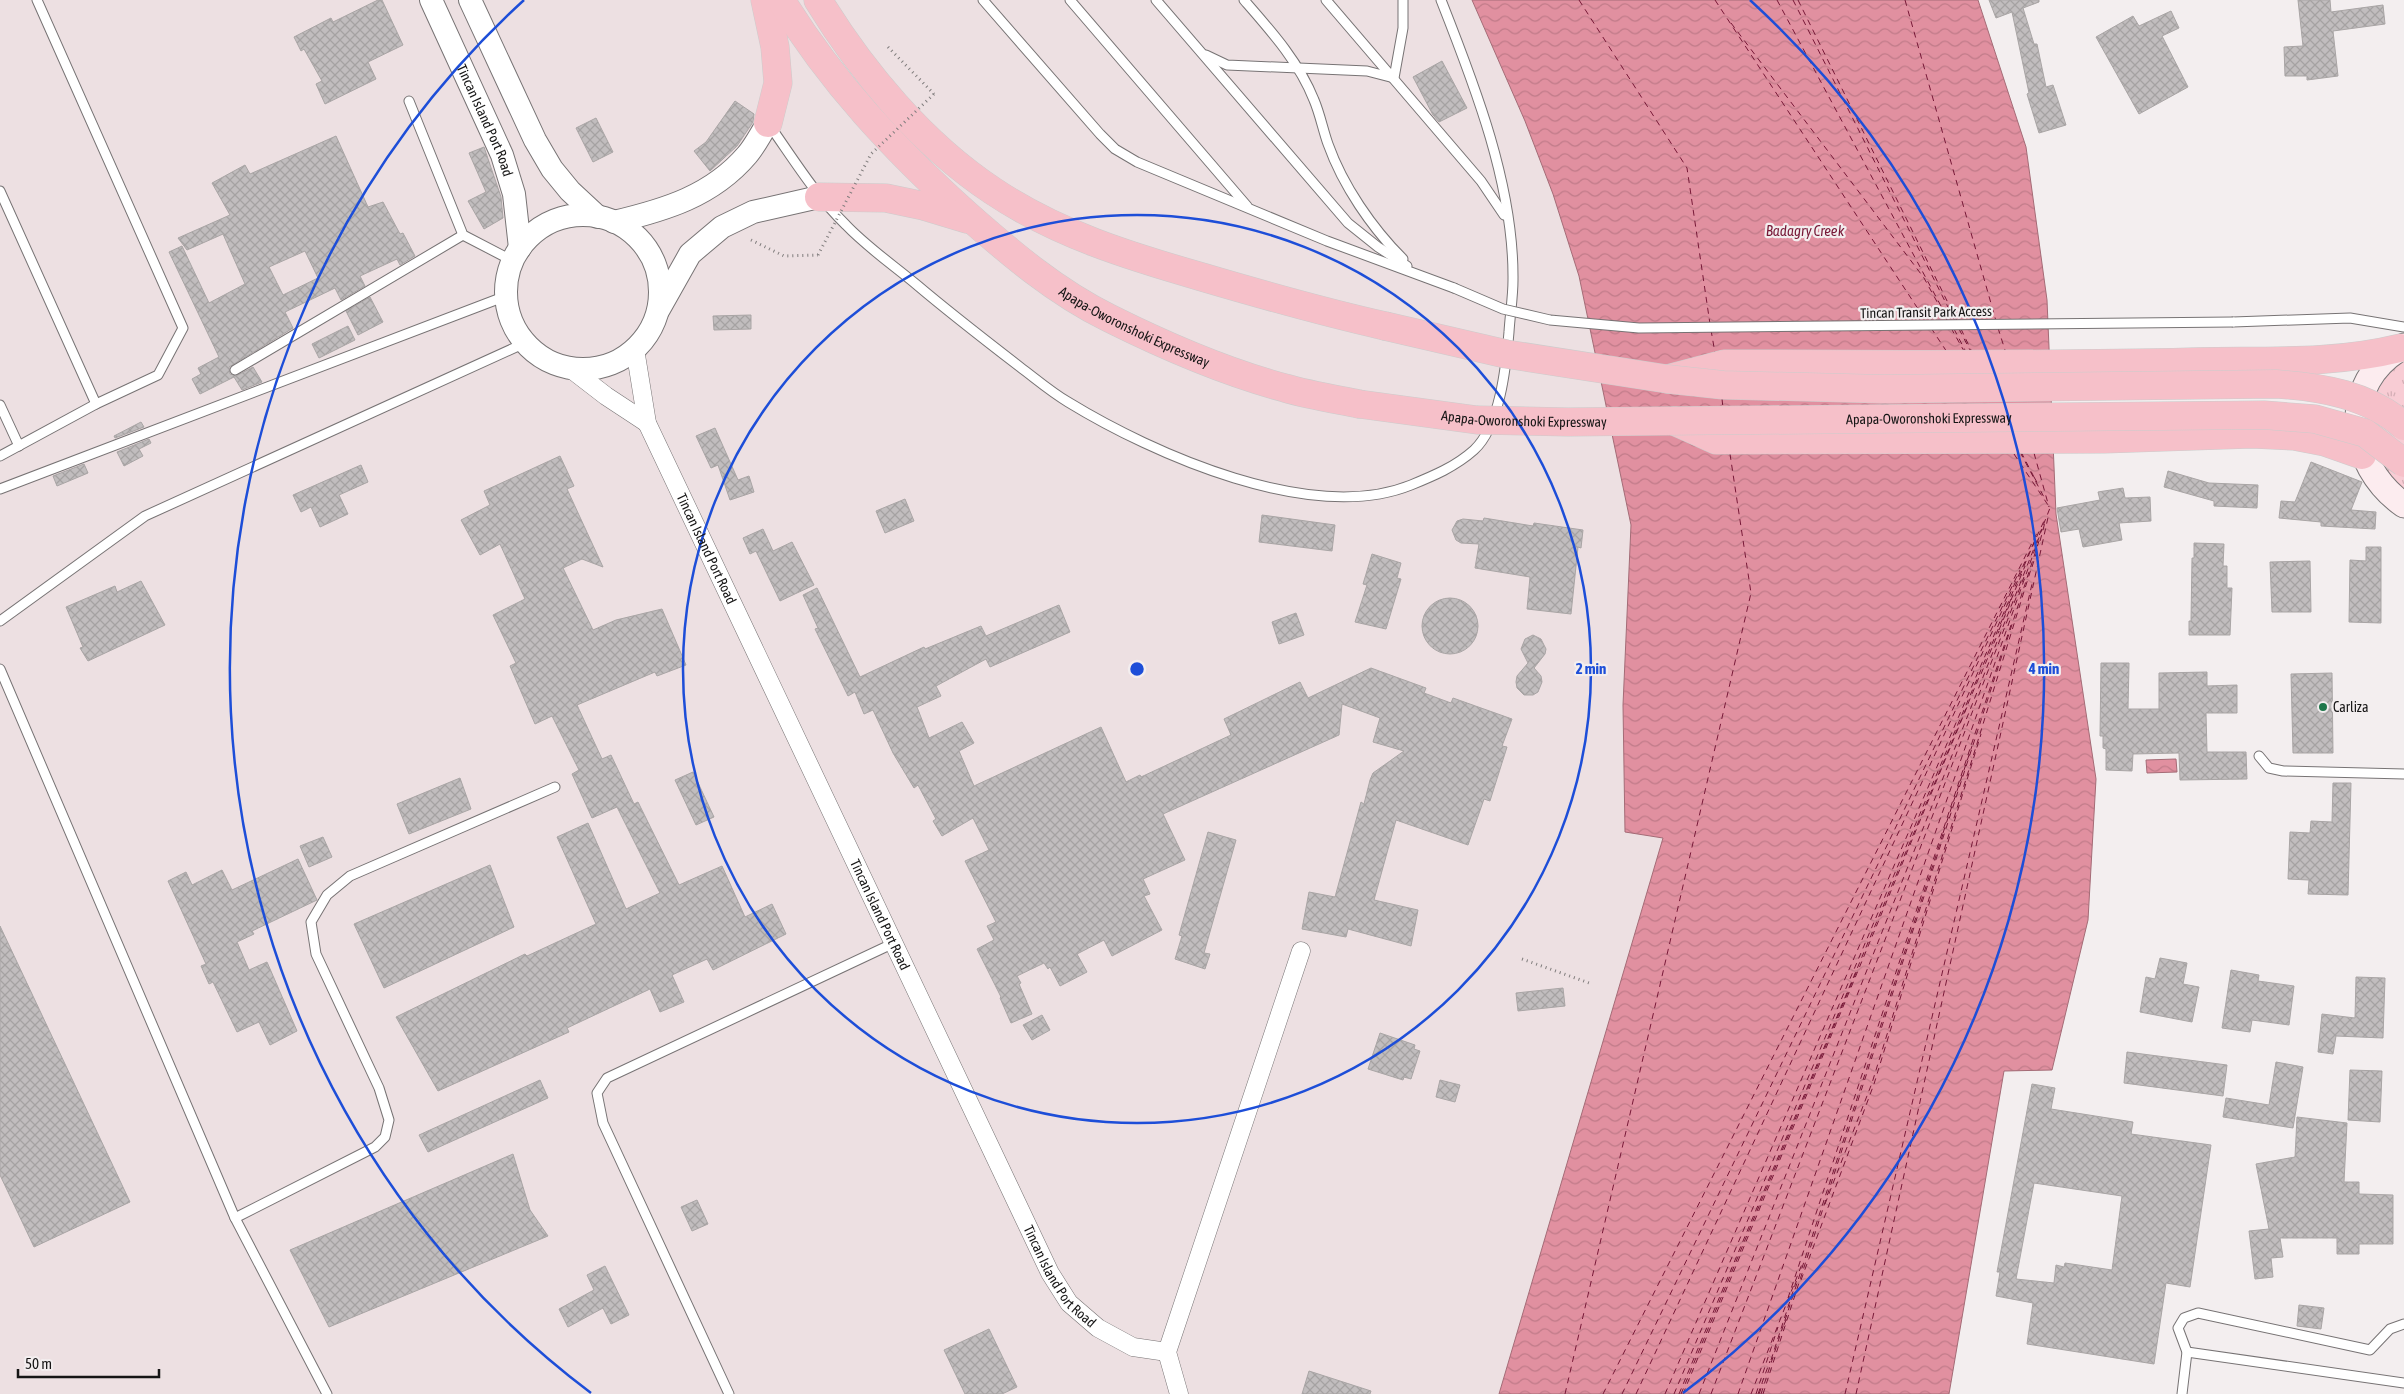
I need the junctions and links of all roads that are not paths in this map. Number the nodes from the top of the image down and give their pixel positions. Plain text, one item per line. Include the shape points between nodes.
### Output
1 (37, 0) edge
2 (431, 0) edge
3 (470, 0) edge
4 (765, 0) edge
5 (781, 0) edge
6 (818, 0) edge
7 (983, 0) edge
8 (1070, 0) edge
9 (1156, 0) edge
10 (1244, 0) edge
11 (1326, 0) edge
12 (1403, 0) edge
13 (1441, 0) edge
14 (1201, 53) junction
15 (1297, 68) junction
16 (1394, 78) junction
17 (409, 101) dead end
18 (768, 123) junction
19 (0, 191) edge
20 (819, 197) junction
21 (1249, 208) junction
22 (606, 220) junction
23 (975, 222) junction
24 (1508, 225) junction
25 (463, 235) junction
26 (516, 255) junction
27 (1420, 275) junction
28 (506, 296) junction
29 (657, 312) junction
30 (2403, 340) edge
31 (525, 343) junction
32 (636, 349) junction
33 (571, 369) junction
34 (235, 370) dead end
35 (1667, 379) junction
36 (96, 404) junction
37 (0, 405) edge
38 (1674, 421) junction
39 (647, 422) junction
40 (2404, 426) edge
41 (19, 446) junction
42 (2362, 454) junction
43 (0, 456) edge
44 (2404, 463) edge
45 (0, 489) edge
46 (2404, 505) edge
47 (0, 621) edge
48 (0, 669) edge
49 (2259, 756) dead end
50 (2404, 774) edge
51 (555, 787) dead end
52 (894, 944) junction
53 (1302, 951) dead end
54 (235, 1218) junction
55 (2404, 1324) edge
56 (1167, 1352) junction
57 (2187, 1352) junction
58 (2404, 1383) edge
59 (327, 1394) edge
60 (729, 1394) edge
61 (1179, 1394) edge
62 (2182, 1394) edge

1 - 36 lane via 183,328 158,375
2 - 26 street, Tincan Island Port Road via 502,155 514,194
3 - 22 street via 534,140 570,191
4 - 18 highway via 775,47 778,83
5 - 23 highway, Apapa-Oworonshoki Expressway via 806,41 858,107 913,166
6 - 35 highway, bridge via 870,74 946,155 993,191 1044,221 1099,246 1312,310 1506,354
7 - 21 lane via 1115,149 1137,162
8 - 21 lane
9 - 14 lane
10 - 15 lane
11 - 16 lane
12 - 16 lane via 1403,28
13 - 24 lane via 1489,129
14 - 15 lane via 1227,65
14 - 27 lane via 1348,223
15 - 16 lane via 1367,71
15 - 27 lane via 1314,100 1328,146 1348,187 1386,242
16 - 24 lane via 1481,181 1501,208
17 - 25 lane
18 - 20 lane
18 - 22 street via 748,155 723,178 686,202 652,213
19 - 36 lane
20 - 23 highway via 886,198
20 - 24 lane via 847,227 959,320 1064,400 1111,427 1181,459 1236,478 1307,495 1352,497 1382,495 1445,472 1475,449 1486,435 1505,382 1513,278
20 - 29 street via 753,212 722,227 690,254
21 - 27 lane
22 - 26 street via 568,217 554,221 541,228
22 - 29 street via 639,240 655,266 660,296
23 - 38 highway, Apapa-Oworonshoki Expressway, bridge via 1026,266 1108,318 1237,374 1286,389 1359,404 1477,420
25 - 26 lane
25 - 34 lane
26 - 28 street
27 - 30 lane, Tincan Transit Park Access, bridge via 1503,309 1550,320 1639,328 2350,318
28 - 31 street via 512,321
28 - 45 lane
29 - 32 street via 649,332
30 - 35 highway via 2365,356 2347,358 2115,364 1724,364
30 - 42 main road via 2375,372 2360,403 2358,420
31 - 33 street via 546,360
31 - 47 lane via 145,516
32 - 33 street via 599,368
32 - 39 street, Tincan Island Port Road
33 - 39 street
35 - 40 highway, bridge via 1723,385 1884,389 2276,384 2346,394
36 - 41 lane
37 - 41 lane
38 - 42 highway via 1716,440 2104,439 2252,434 2294,436
38 - 44 highway, Apapa-Oworonshoki Expressway, bridge via 2264,415 2315,419 2365,433
39 - 52 street, Tincan Island Port Road
41 - 43 lane
42 - 46 main road via 2379,484
48 - 54 lane
49 - 50 lane via 2269,768 2283,771
51 - 54 lane via 350,876 327,895 311,922 316,954 379,1088 390,1120 385,1137 375,1147
52 - 56 street, Tincan Island Port Road via 1050,1273 1069,1303 1098,1328 1134,1347
52 - 60 lane via 607,1078 597,1093 603,1123
53 - 56 street
54 - 59 lane
55 - 57 lane via 2390,1329 2370,1350 2198,1313 2184,1318 2178,1328
56 - 61 street
57 - 58 lane
57 - 62 lane

